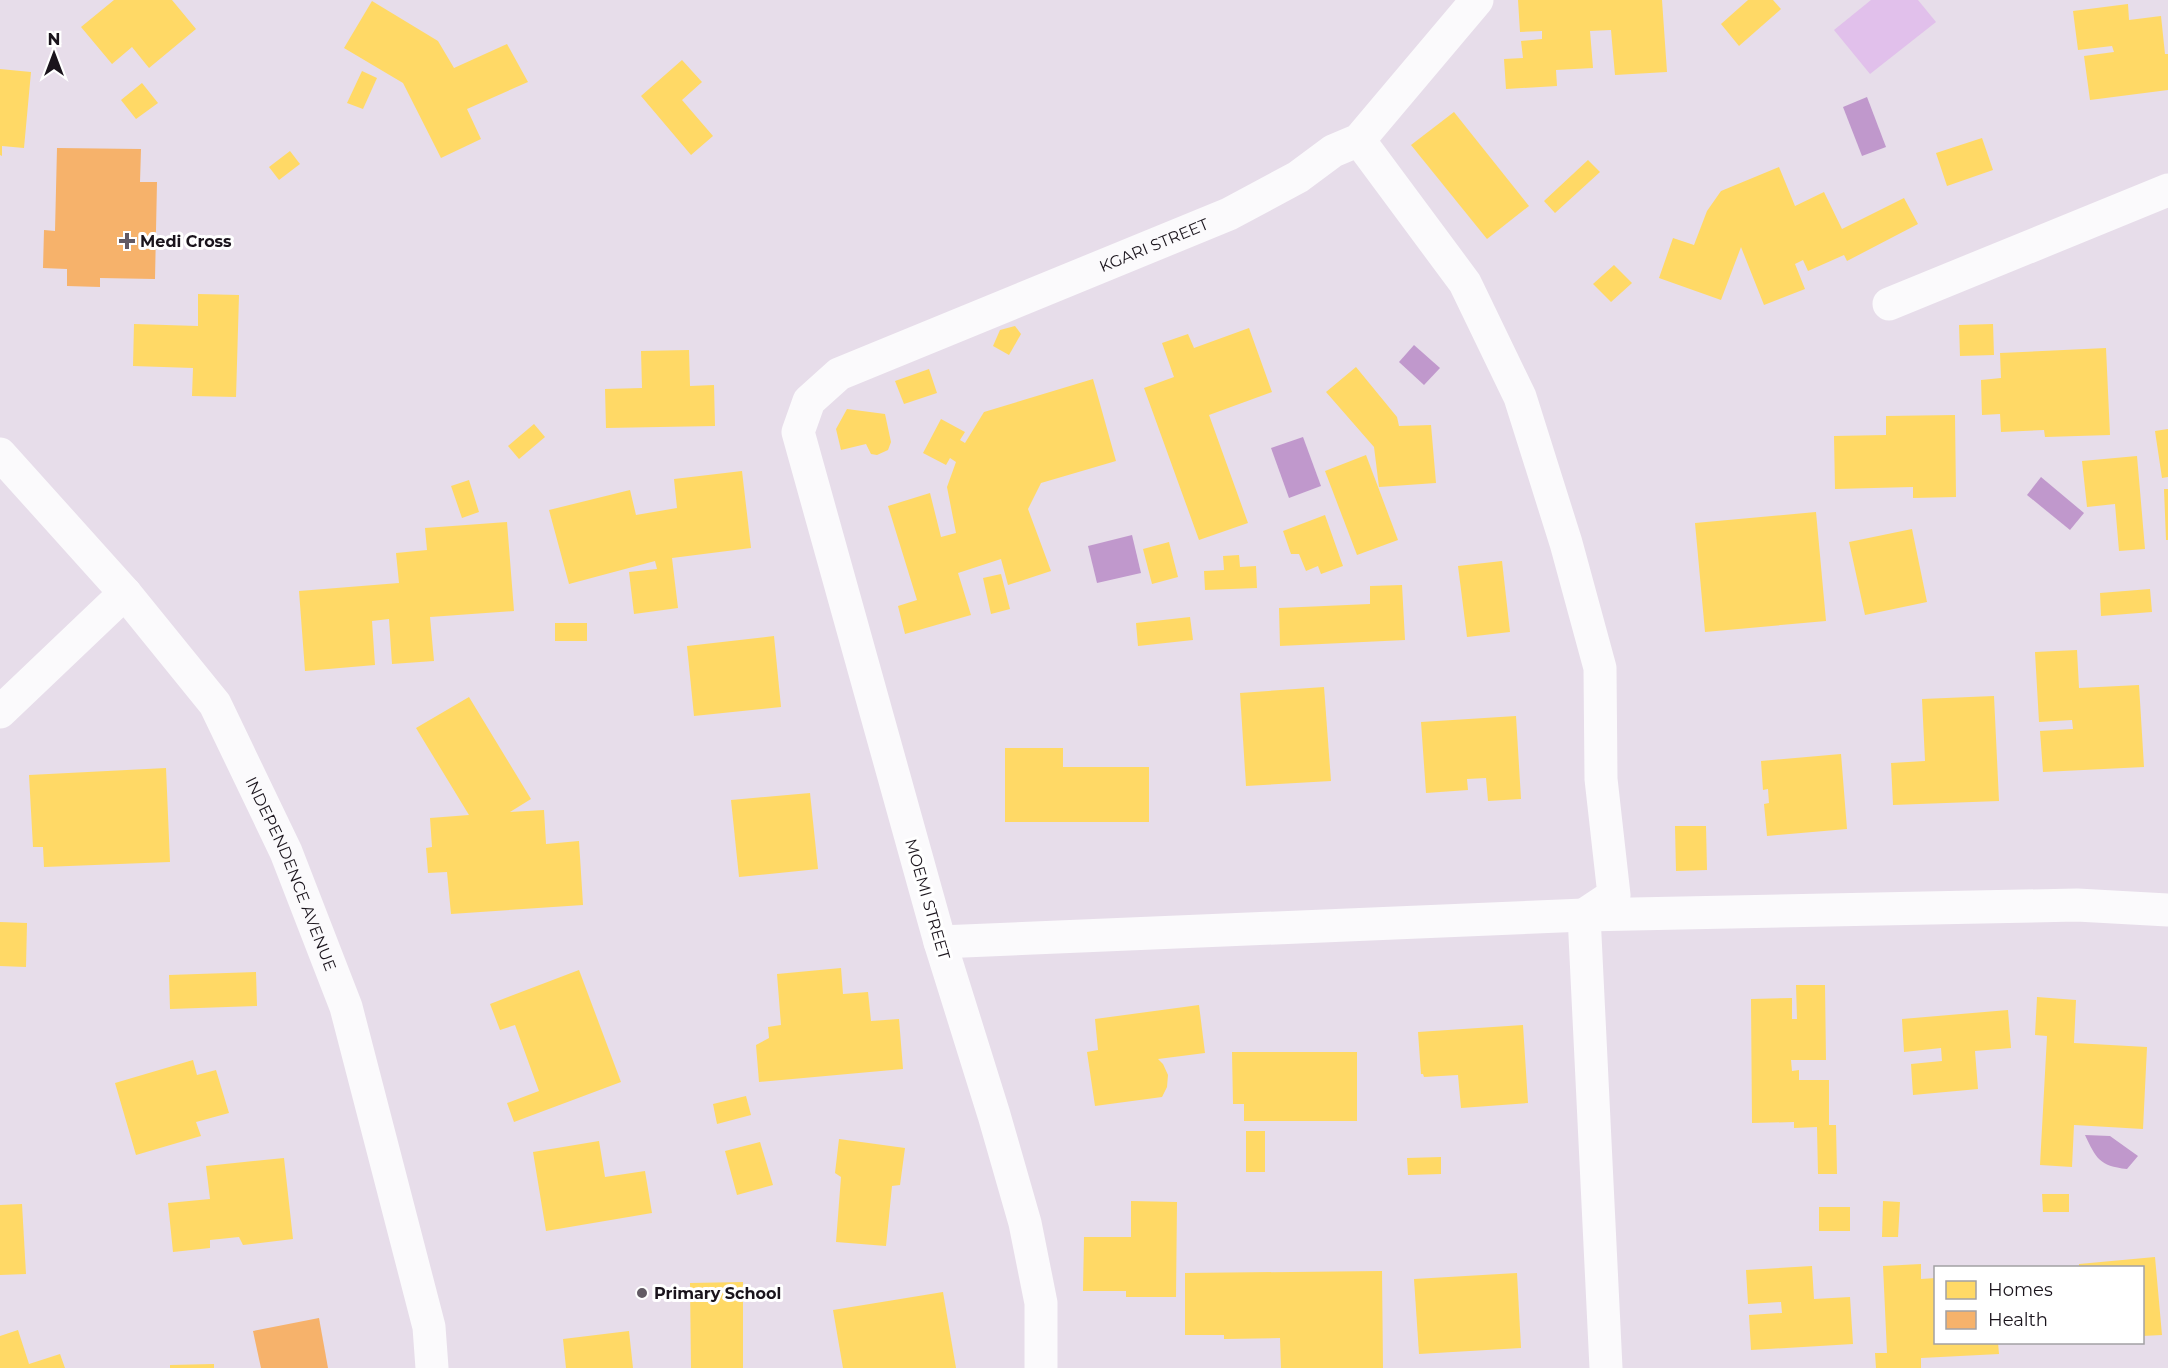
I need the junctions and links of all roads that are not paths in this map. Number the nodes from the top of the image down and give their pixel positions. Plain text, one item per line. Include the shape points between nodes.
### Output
1 (1477, 0) edge
2 (1359, 140) junction
3 (2168, 190) edge
4 (1889, 304) dead end
5 (798, 432) joint
6 (0, 454) edge
7 (125, 593) junction
8 (0, 712) edge
9 (2168, 910) edge
10 (1584, 915) junction
11 (940, 942) junction
12 (432, 1368) edge
13 (1041, 1368) edge
14 (1606, 1368) edge

1 - 2 street, KGARI STREET
2 - 5 street, KGARI STREET via 1333,151 1298,177 1228,214 839,374 808,401
2 - 10 street via 1465,283 1520,398 1566,543 1600,668 1601,779 1614,895
3 - 4 street
5 - 11 street, MOEMI STREET
6 - 7 street, INDEPENDENCE AVENUE
7 - 8 street
7 - 12 street, INDEPENDENCE AVENUE via 215,704 290,863 346,1007 429,1327
9 - 10 street via 2078,905
10 - 11 street
10 - 14 street
11 - 13 street, MOEMI STREET via 1025,1223 1041,1303

